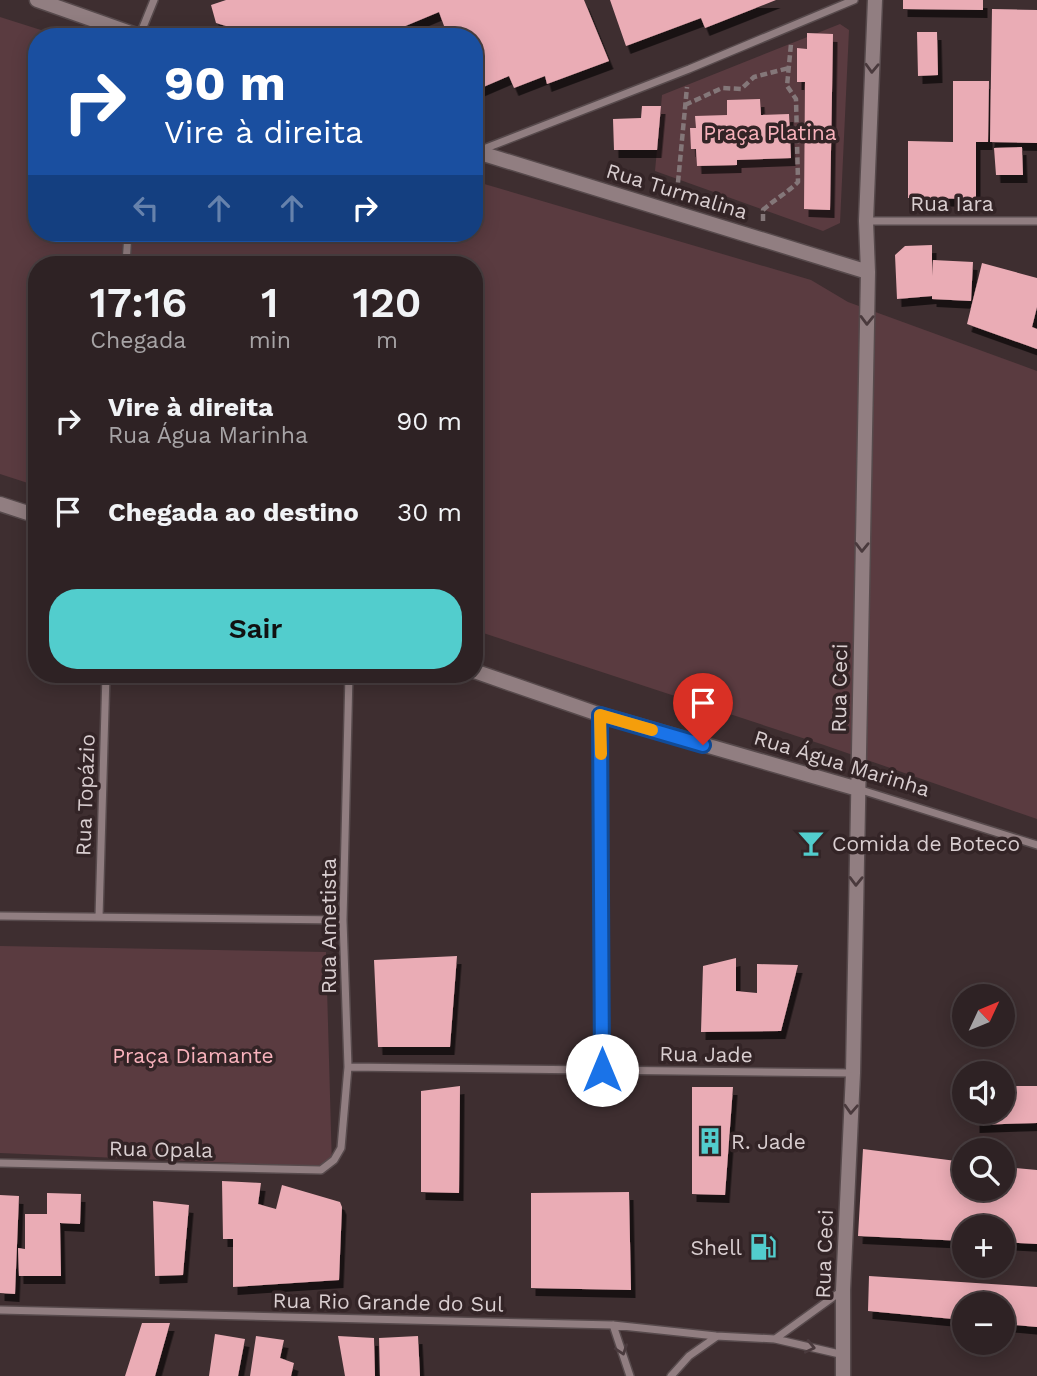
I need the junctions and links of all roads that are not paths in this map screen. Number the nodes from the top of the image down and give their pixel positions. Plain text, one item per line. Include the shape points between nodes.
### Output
1 (37, 0) edge
2 (154, 0) edge
3 (855, 0) edge
4 (875, 0) edge
5 (117, 28) edge
6 (143, 28) edge
7 (483, 148) edge
8 (483, 153) edge
9 (1037, 220) edge
10 (866, 221) junction
11 (868, 272) junction
12 (0, 504) edge
13 (28, 513) edge
14 (483, 674) edge
15 (106, 683) edge
16 (349, 683) edge
17 (600, 715) junction
18 (858, 789) junction
19 (1037, 845) edge
20 (0, 916) edge
21 (99, 918) junction
22 (343, 920) junction
23 (348, 1067) junction
24 (602, 1070) junction
25 (853, 1073) junction
26 (0, 1163) edge
27 (321, 1170) joint
28 (843, 1290) junction
29 (0, 1310) edge
30 (613, 1325) junction
31 (716, 1336) junction
32 (775, 1339) junction
33 (844, 1355) junction
34 (629, 1376) edge
35 (671, 1376) edge
36 (843, 1376) edge

1 - 5 main road
2 - 6 street
3 - 7 street
4 -> 10 main road, Rua Ceci
8 - 11 main road, Rua Turmalina
9 - 10 street, Rua Iara
10 - 11 main road, Rua Ceci
11 -> 18 main road, Rua Ceci
12 - 13 main road
14 - 17 main road, Rua Água Marinha
15 - 21 street, Rua Topázio
16 - 22 street, Rua Ametista
17 - 18 main road, Rua Água Marinha
17 - 24 street
18 - 19 street, Rua Água Marinha
18 -> 25 main road, Rua Ceci
20 - 21 street
21 - 22 street
22 - 23 street, Rua Ametista
23 - 24 street, Rua Jade
23 - 27 street, Rua Ametista via 341,1148
24 - 25 street, Rua Jade
25 -> 28 main road, Rua Ceci
26 - 27 street, Rua Opala
28 - 32 street
28 - 33 main road, Rua Ceci
29 - 30 street, Rua Rio Grande do Sul
30 - 31 street, Rua Rio Grande do Sul
30 -> 34 street
31 - 32 street, Rua Rio Grande do Sul
31 - 35 street
32 -> 33 street, Rua Rio Grande do Sul
33 - 36 main road, Rua Ceci

